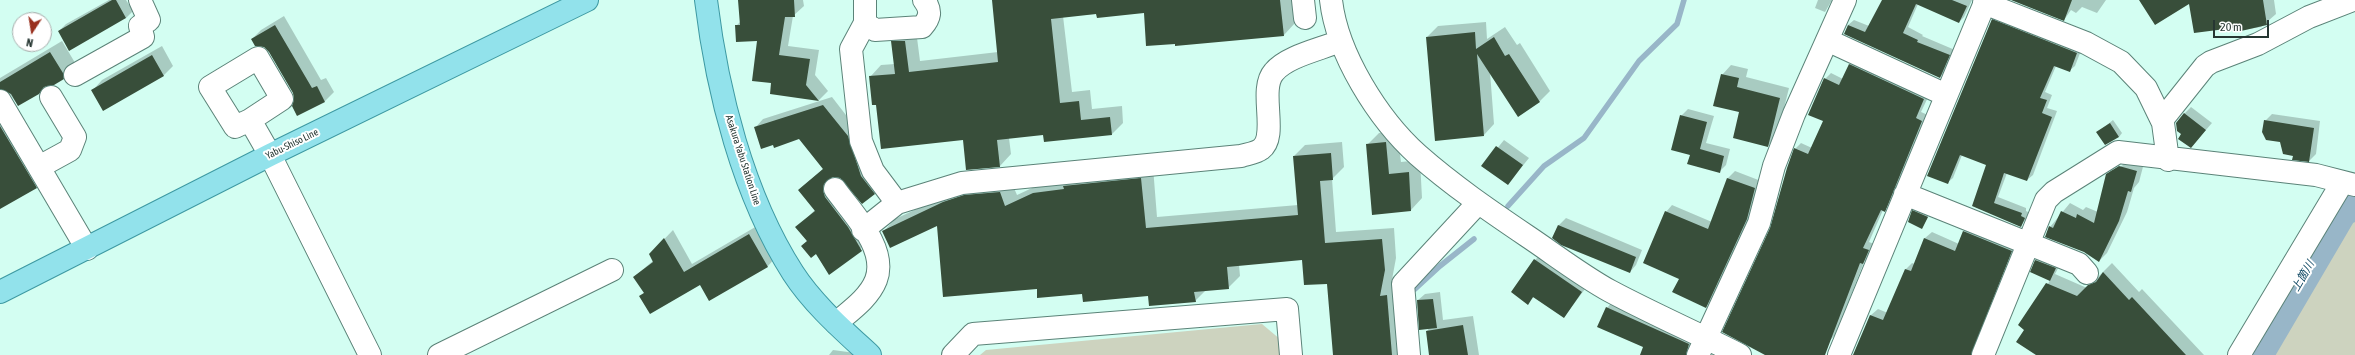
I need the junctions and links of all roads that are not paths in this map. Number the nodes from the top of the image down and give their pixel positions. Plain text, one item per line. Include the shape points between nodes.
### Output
1 (140, 0) edge
2 (587, 0) edge
3 (706, 0) edge
4 (865, 0) edge
5 (924, 0) edge
6 (1331, 0) edge
7 (1845, 0) edge
8 (2353, 0) edge
9 (1985, 2) edge
10 (865, 23) junction
11 (1827, 40) junction
12 (1340, 41) junction
13 (75, 75) dead end
14 (1946, 95) junction
15 (51, 97) dead end
16 (0, 101) edge
17 (250, 120) dead end
18 (2162, 120) junction
19 (270, 155) junction
20 (2168, 160) junction
21 (38, 167) junction
22 (2348, 184) edge
23 (835, 189) dead end
24 (1905, 194) junction
25 (1478, 203) junction
26 (897, 204) junction
27 (863, 230) junction
28 (2029, 244) junction
29 (87, 249) junction
30 (612, 270) dead end
31 (2087, 273) dead end
32 (0, 292) edge
33 (836, 323) junction
34 (1702, 346) edge
35 (370, 355) edge
36 (439, 355) edge
37 (870, 355) edge
38 (953, 355) edge
39 (1290, 355) edge
40 (1409, 355) edge
41 (1740, 355) edge
42 (1839, 355) edge
43 (1983, 355) edge
44 (2238, 355) edge

1 - 13 street via 149,20 140,26 143,37
2 - 19 main road, Yabu-Shiso Line
3 - 33 main road, Asakura Yabu Station Line via 711,45 751,190 764,221 793,274
4 - 10 street
5 - 10 street via 930,8 929,20 922,27 875,30
6 - 12 street via 1333,19
7 - 11 street
8 - 18 street via 2309,17 2258,44 2211,62 2205,66
9 - 14 street
9 - 18 street via 2086,43 2121,62 2146,88
10 - 26 street via 851,49 861,141 873,171
11 - 14 street
11 - 34 street via 1774,166 1759,223
12 - 25 street via 1351,66 1379,112 1417,154
12 - 26 street via 1292,59 1273,72 1267,90 1268,138 1262,149 1241,156 962,182
14 - 24 street
15 - 21 street via 76,137 70,150
16 - 21 street
17 - 19 street
18 - 20 street
19 - 29 main road, Yabu-Shiso Line
19 - 35 street
20 - 22 street via 2316,176
20 - 28 street via 2118,152 2098,162 2046,200
21 - 29 street
22 - 44 street
23 - 27 street
24 - 28 street
24 - 42 street
25 - 34 street via 1609,290
25 - 40 street via 1404,284
26 - 27 street
27 - 33 street via 874,247 880,266 875,281 863,299
28 - 31 street via 2079,264
28 - 43 street
29 - 32 main road, Yabu-Shiso Line
30 - 36 street
33 - 37 main road, Asakura Yabu Station Line
34 - 41 street
38 - 39 street via 973,334 1287,309

